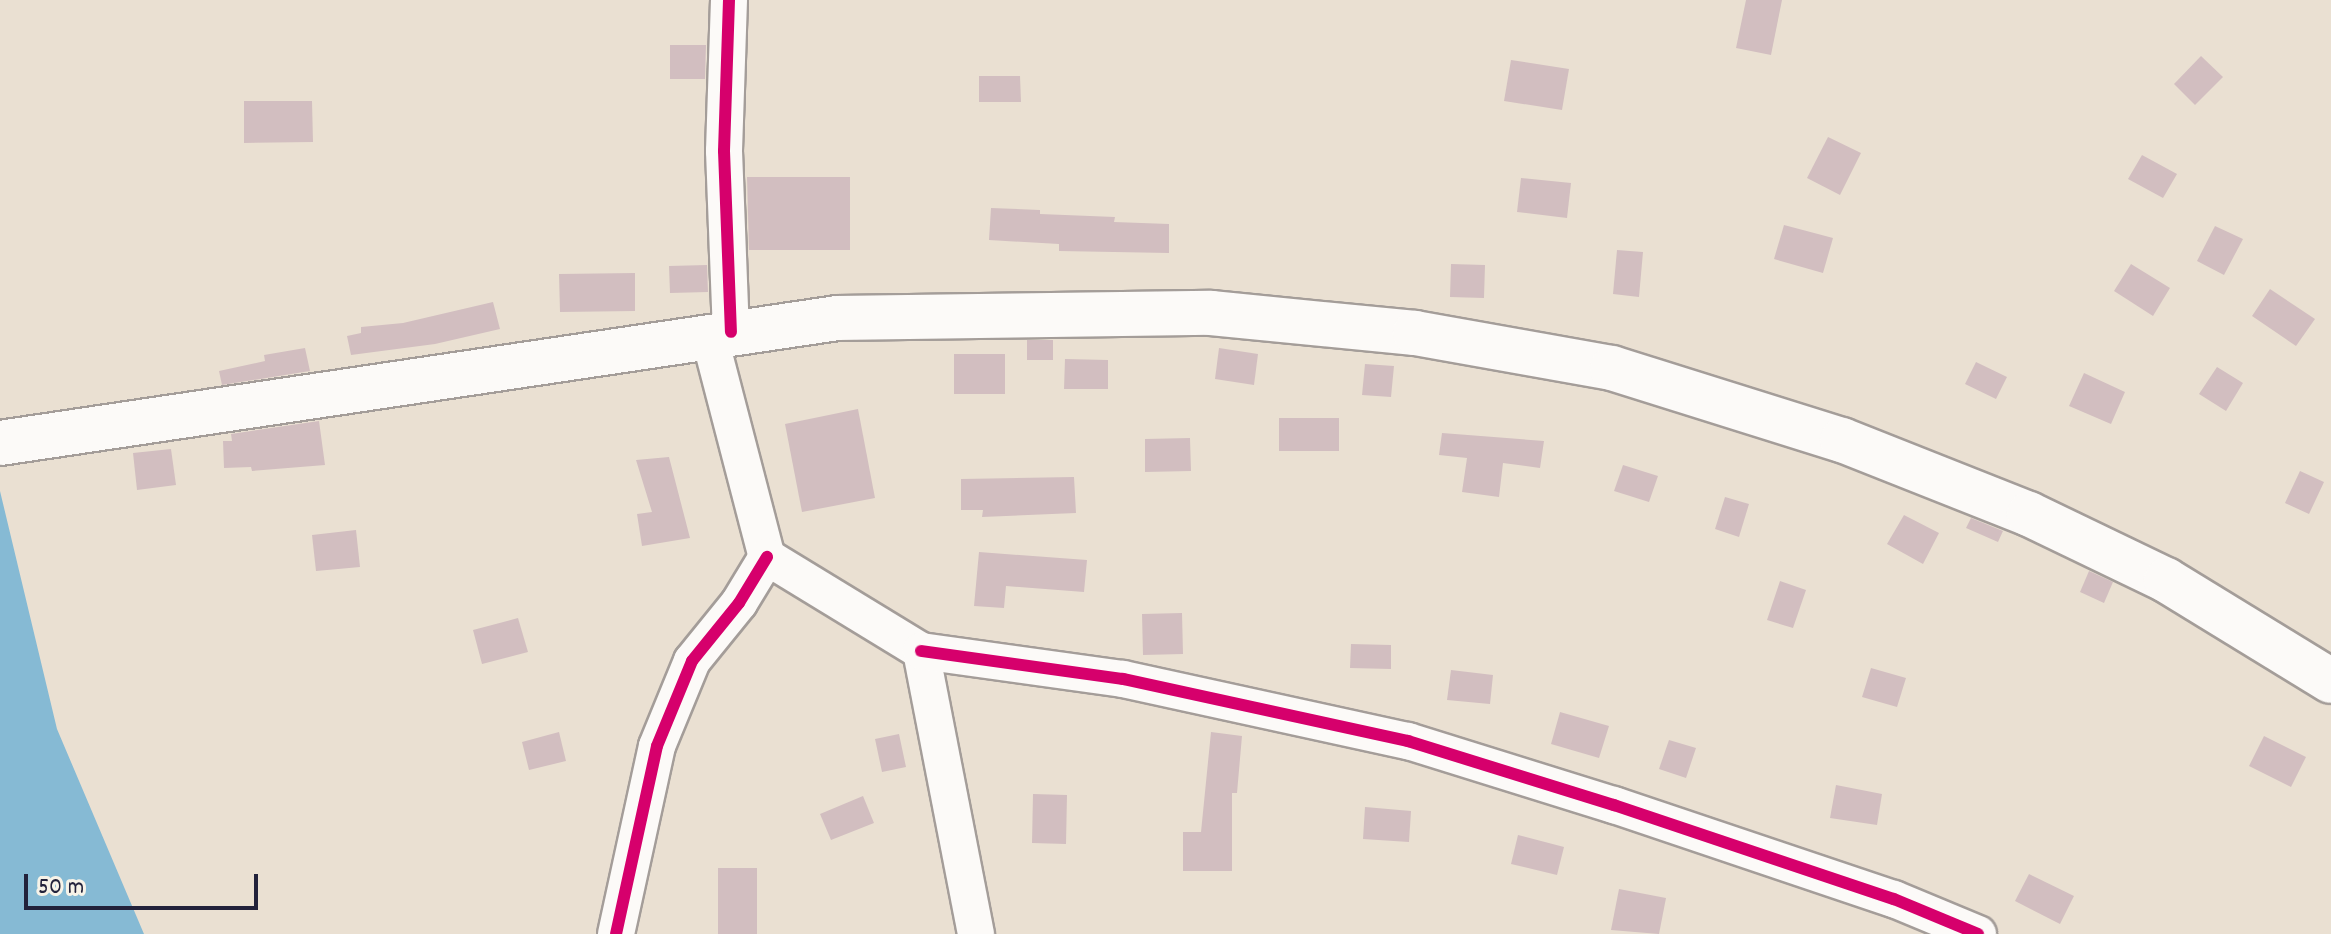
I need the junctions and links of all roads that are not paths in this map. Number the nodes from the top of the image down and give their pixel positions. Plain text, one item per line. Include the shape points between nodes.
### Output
1 (729, 0) edge
2 (720, 334) junction
3 (11, 442) edge
4 (767, 557) junction
5 (921, 651) junction
6 (2331, 681) edge
7 (616, 934) edge
8 (976, 934) edge
9 (1978, 934) edge

1 - 2 street
2 - 3 highway
2 - 4 street
2 - 6 highway via 837,318 1211,313 1415,333 1612,368 1842,440 2029,514 2166,580
4 - 5 street
4 - 7 street via 739,603 692,661 657,746
5 - 8 street
5 - 9 street via 1123,679 1408,741 1865,889

